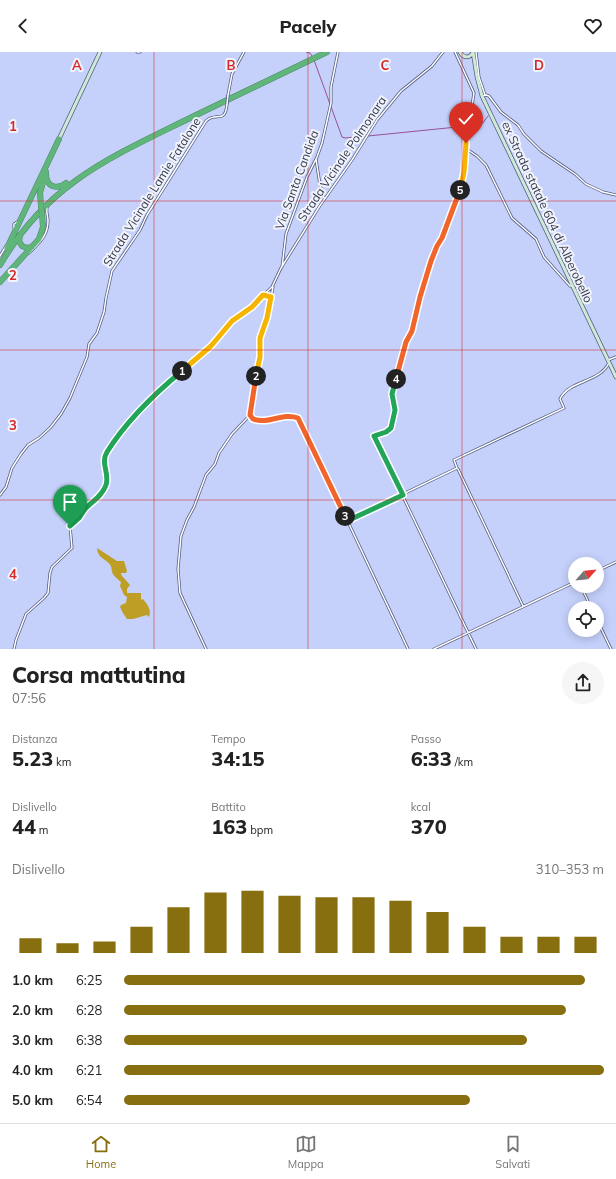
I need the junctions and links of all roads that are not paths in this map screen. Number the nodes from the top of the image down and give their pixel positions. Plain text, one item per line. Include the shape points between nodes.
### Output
1 (100, 52) edge
2 (137, 52) edge
3 (140, 52) edge
4 (244, 52) edge
5 (322, 52) edge
6 (327, 52) edge
7 (338, 52) edge
8 (443, 52) edge
9 (455, 52) edge
10 (475, 52) edge
11 (460, 53) edge
12 (483, 96) junction
13 (59, 139) junction
14 (465, 148) junction
15 (316, 159) junction
16 (89, 169) junction
17 (47, 171) junction
18 (75, 183) dead end
19 (616, 195) edge
20 (324, 198) junction
21 (41, 210) junction
22 (19, 223) junction
23 (33, 248) junction
24 (0, 256) edge
25 (283, 259) junction
26 (286, 260) junction
27 (0, 261) edge
28 (0, 265) edge
29 (281, 268) junction
30 (0, 283) edge
31 (273, 285) junction
32 (572, 286) junction
33 (263, 295) junction
34 (271, 297) junction
35 (616, 357) edge
36 (609, 361) junction
37 (616, 377) edge
38 (250, 415) junction
39 (458, 468) junction
40 (0, 495) edge
41 (403, 495) junction
42 (347, 521) junction
43 (616, 562) edge
44 (604, 568) edge
45 (568, 585) edge
46 (523, 606) junction
47 (468, 633) junction
48 (604, 636) edge
49 (14, 649) edge
50 (206, 649) edge
51 (408, 649) edge
52 (434, 649) edge
53 (476, 649) edge
54 (610, 649) edge

1 - 13 main road
2 - 3 street
4 - 40 street, Strada Vicinale Lamie Fatalone, bridge via 232,74 226,113 224,116 211,117 206,121 128,250 113,269 104,312 97,333 89,344 87,357 70,398 50,428 28,445 21,454
5 - 16 highway via 122,150
6 - 21 highway via 107,160 76,179
7 - 15 street, Via Santa Candida via 330,105
8 - 20 street, Strada Vicinale Polmonara via 432,66 394,98
9 - 14 street via 474,92
10 - 11 main road via 466,57
10 - 12 main road, ex Strada statale 604 di Alberobello via 476,77
12 - 19 street via 489,96 503,114 518,125 541,151 586,184
12 - 32 main road, ex Strada statale 604 di Alberobello
13 - 17 highway
13 - 22 highway
14 - 32 street via 485,163 512,218 536,239 546,259
14 - 41 street via 461,187 431,261 412,331 398,369 392,394 395,410 391,427 386,432 375,435
15 - 20 street
15 - 25 street, Via Santa Candida via 307,176 286,234
16 - 17 highway via 60,187 49,184 46,178
16 - 27 highway via 63,187 38,210
17 - 21 highway via 40,192
18 - 23 street via 46,208 46,234
20 - 26 street, Strada Vicinale Polmonara
21 - 23 highway via 42,232
21 - 23 highway via 19,239 23,247
21 - 28 highway via 17,238
22 - 24 street via 15,223
22 - 27 highway
23 - 30 highway
25 - 26 street
25 - 29 street, Via Santa Candida
26 - 29 street, Strada Vicinale Polmonara
29 - 31 street
31 - 33 street
31 - 34 street
32 - 36 main road, ex Strada statale 604 di Alberobello
33 - 34 street
33 - 49 street via 252,307 232,321 207,350 155,394 123,428 105,458 105,487 99,497 85,508 70,526 72,548 52,567 48,593 26,614
34 - 38 street via 260,338 260,357
35 - 36 street
36 - 37 main road, ex Strada statale 604 di Alberobello
36 - 39 street via 606,368 591,379 565,391 560,400 564,408 454,460
38 - 42 street via 258,421 273,420 282,416 298,418
38 - 50 street via 232,434 206,475 181,536 178,566 180,593
39 - 41 street
39 - 46 street
41 - 42 street
41 - 47 street
42 - 51 street
43 - 44 street
45 - 46 street
46 - 47 street
47 - 52 street
47 - 53 street
48 - 54 street

